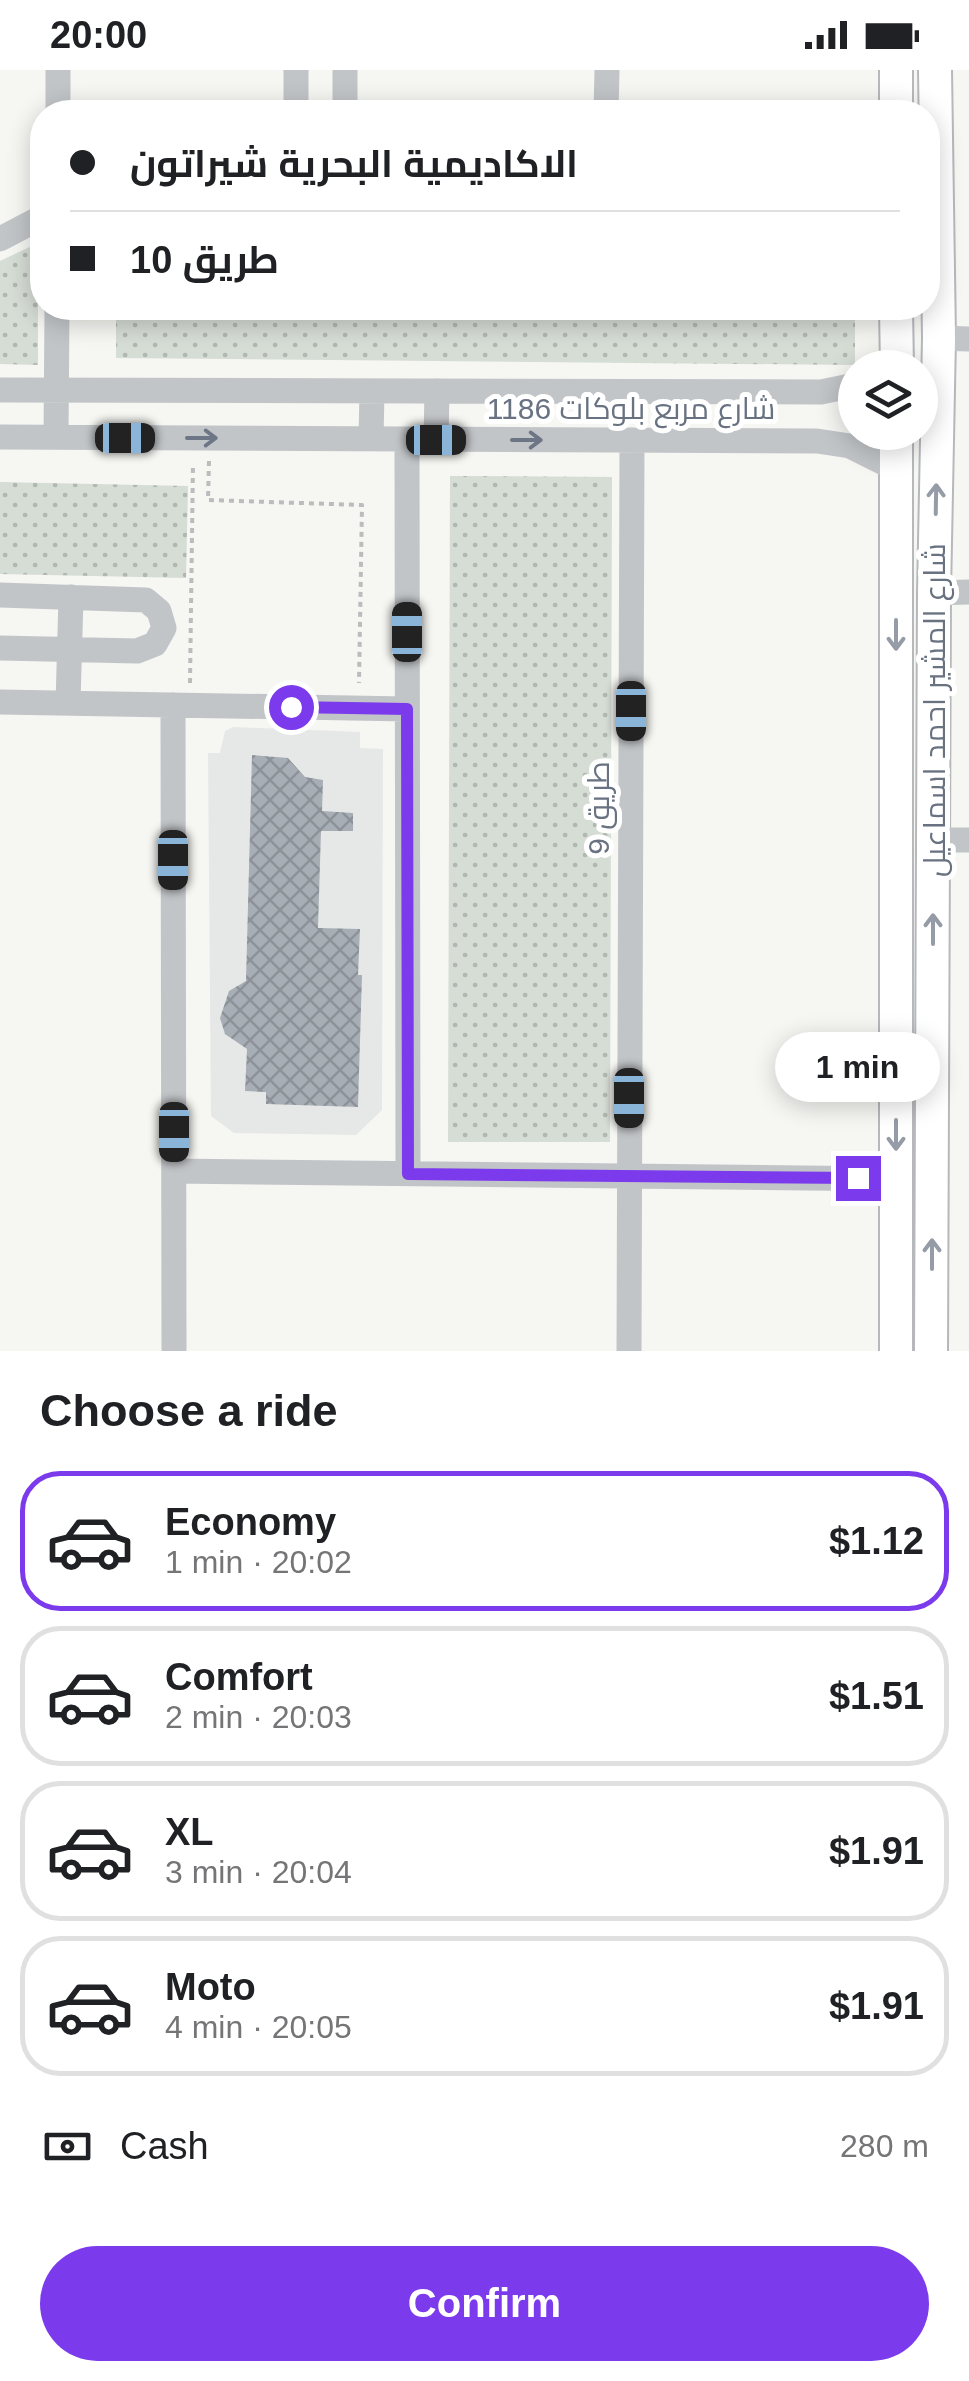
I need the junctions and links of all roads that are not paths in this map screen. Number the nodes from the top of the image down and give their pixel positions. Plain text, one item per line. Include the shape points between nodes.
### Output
1 (58, 70) edge
2 (296, 70) edge
3 (345, 70) edge
4 (607, 70) edge
5 (896, 70) edge
6 (935, 70) edge
7 (58, 100) edge
8 (296, 100) edge
9 (345, 100) edge
10 (606, 100) edge
11 (896, 100) edge
12 (937, 100) edge
13 (940, 141) edge
14 (30, 223) edge
15 (0, 239) edge
16 (57, 320) edge
17 (896, 320) edge
18 (954, 338) edge
19 (896, 350) edge
20 (838, 389) edge
21 (0, 390) edge
22 (57, 390) junction
23 (372, 391) junction
24 (437, 391) junction
25 (0, 437) edge
26 (56, 438) junction
27 (371, 439) junction
28 (406, 439) junction
29 (436, 440) junction
30 (632, 440) junction
31 (896, 450) edge
32 (896, 469) junction
33 (969, 592) edge
34 (934, 593) junction
35 (0, 595) edge
36 (71, 597) junction
37 (0, 648) edge
38 (70, 649) junction
39 (0, 702) edge
40 (68, 703) junction
41 (182, 705) junction
42 (407, 709) junction
43 (933, 840) junction
44 (969, 840) edge
45 (174, 1171) junction
46 (408, 1174) junction
47 (628, 1176) junction
48 (896, 1179) junction
49 (174, 1351) edge
50 (629, 1351) edge
51 (896, 1351) edge
52 (932, 1351) edge

1 - 7 street
2 - 8 street
3 - 9 street
4 - 10 street
5 - 11 main road
6 - 12 main road, شارع المشير احمد اسماعيل
13 - 18 main road, شارع المشير احمد اسماعيل
14 - 15 street
16 - 22 street
17 - 19 main road
34 -> 18 main road, شارع المشير احمد اسماعيل
20 - 24 street, شارع مربع بلوكات 1186
21 - 22 street, شارع مربع بلوكات 1186
22 - 23 street, شارع مربع بلوكات 1186
22 - 26 street
23 - 24 street, شارع مربع بلوكات 1186
23 - 27 street
24 - 29 street
25 - 26 street, شارع مربع بلوكات 1186
26 - 27 street, شارع مربع بلوكات 1186
27 - 28 street, شارع مربع بلوكات 1186
28 - 29 street, شارع مربع بلوكات 1186
28 - 42 street
29 -> 30 street, شارع مربع بلوكات 1186
30 - 32 street, شارع مربع بلوكات 1186 via 816,441 850,446
30 - 47 street, طريق 9
31 - 32 main road, شارع المشير احمد اسماعيل
32 -> 48 main road, شارع المشير احمد اسماعيل
33 - 34 street
34 - 43 main road, شارع المشير احمد اسماعيل
35 - 36 street
36 - 38 street
36 - 38 street via 146,600 160,611 164,628 147,649
37 - 38 street
38 - 40 street
39 - 40 street
40 - 41 street
41 - 42 street
41 - 45 street
42 - 46 street
43 - 44 street
52 -> 43 main road, شارع المشير احمد اسماعيل
45 - 46 street
45 - 49 street
46 - 47 street
47 - 48 street
47 - 50 street, طريق 9
48 - 51 main road, شارع المشير احمد اسماعيل

